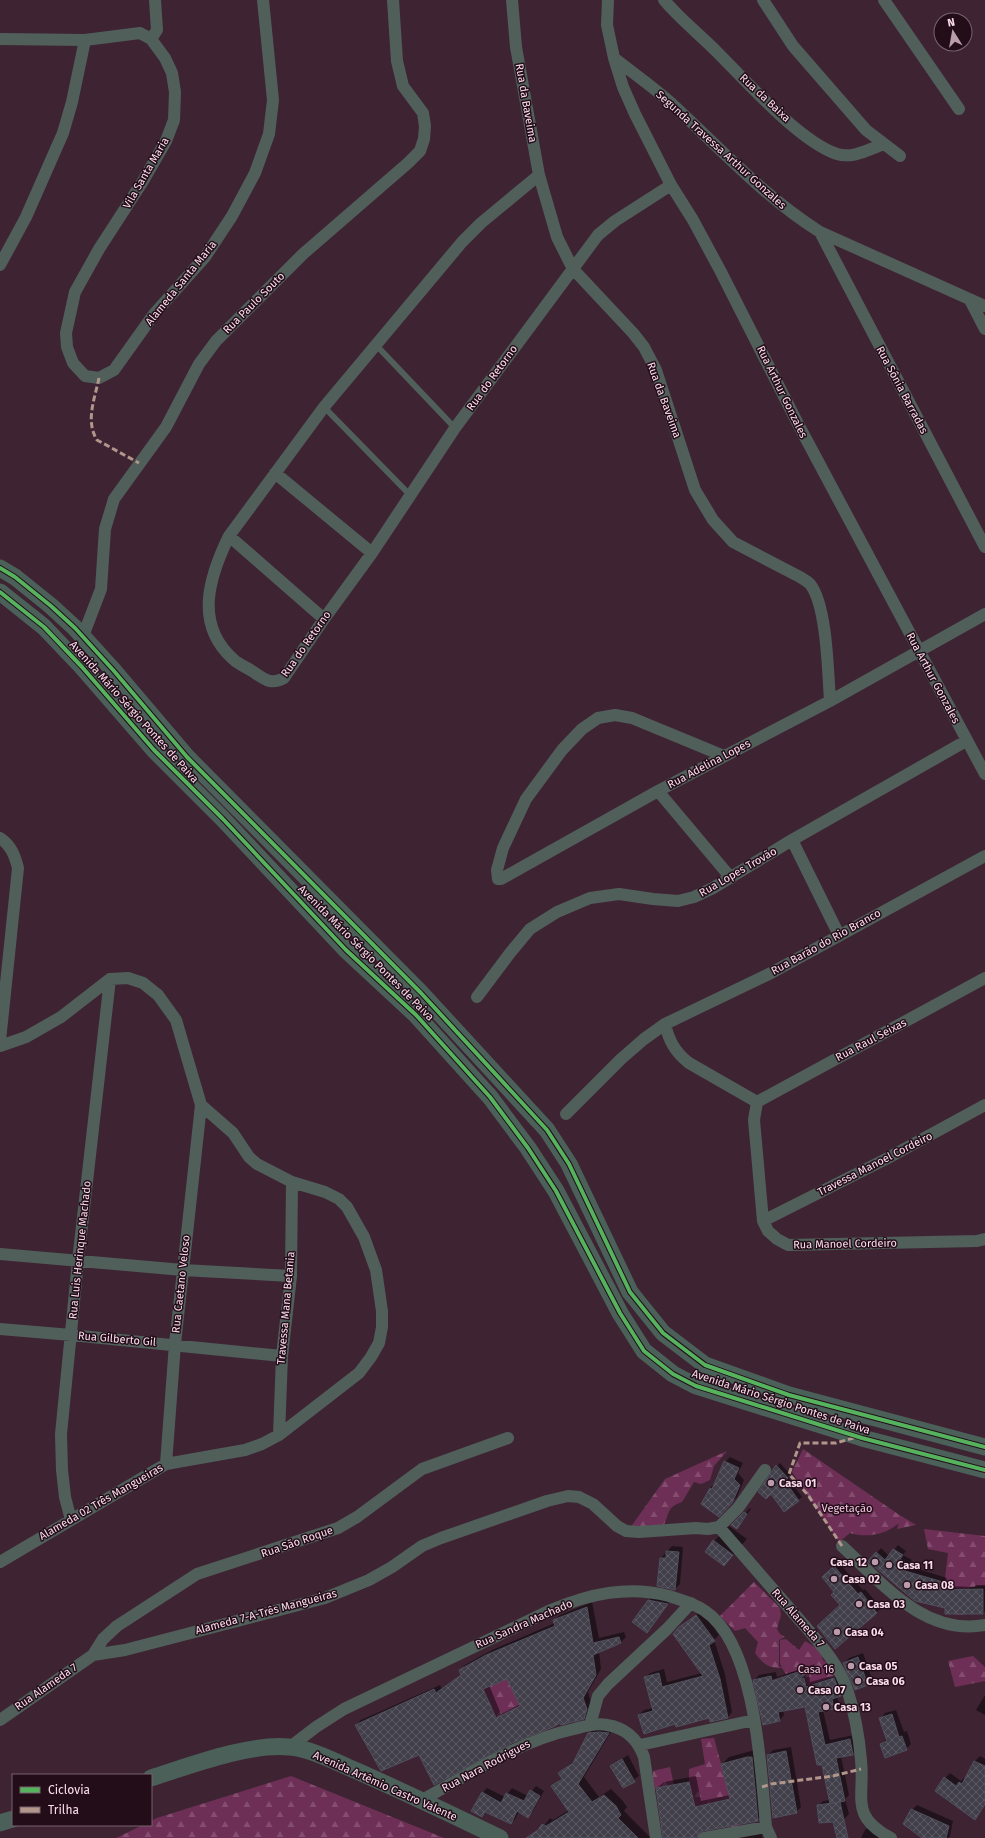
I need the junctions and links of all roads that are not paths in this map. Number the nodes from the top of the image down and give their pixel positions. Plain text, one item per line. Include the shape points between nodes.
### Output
1 (155, 0) edge
2 (263, 0) edge
3 (393, 0) edge
4 (512, 0) edge
5 (608, 0) edge
6 (664, 0) edge
7 (763, 0) edge
8 (884, 0) edge
9 (0, 39) edge
10 (151, 39) junction
11 (85, 40) junction
12 (614, 58) junction
13 (959, 109) dead end
14 (884, 144) junction
15 (900, 156) dead end
16 (539, 175) junction
17 (671, 185) junction
18 (820, 232) junction
19 (0, 265) edge
20 (572, 270) junction
21 (970, 300) junction
22 (985, 306) edge
23 (985, 329) edge
24 (66, 333) joint
25 (376, 345) junction
26 (324, 406) junction
27 (455, 428) junction
28 (275, 474) junction
29 (410, 495) junction
30 (228, 536) junction
31 (985, 548) edge
32 (372, 553) junction
33 (0, 568) edge
34 (0, 592) edge
35 (985, 614) edge
36 (324, 619) junction
37 (83, 636) junction
38 (918, 651) junction
39 (830, 701) junction
40 (966, 742) junction
41 (724, 756) junction
42 (985, 774) edge
43 (658, 791) junction
44 (0, 838) edge
45 (792, 840) junction
46 (985, 856) edge
47 (731, 878) junction
48 (839, 935) junction
49 (985, 978) edge
50 (110, 979) junction
51 (477, 998) dead end
52 (665, 1024) junction
53 (0, 1041) edge
54 (0, 1046) edge
55 (757, 1102) junction
56 (201, 1105) junction
57 (985, 1105) edge
58 (566, 1114) dead end
59 (292, 1182) junction
60 (763, 1221) junction
61 (985, 1239) edge
62 (0, 1254) edge
63 (78, 1261) junction
64 (183, 1270) junction
65 (291, 1276) junction
66 (0, 1329) edge
67 (71, 1334) junction
68 (175, 1344) junction
69 (282, 1356) junction
70 (279, 1434) junction
71 (508, 1438) dead end
72 (985, 1447) edge
73 (166, 1464) junction
74 (765, 1470) dead end
75 (985, 1470) edge
76 (71, 1520) junction
77 (719, 1527) junction
78 (842, 1546) dead end
79 (0, 1562) edge
80 (692, 1603) junction
81 (985, 1625) edge
82 (93, 1655) junction
83 (0, 1720) edge
84 (754, 1720) junction
85 (590, 1725) junction
86 (640, 1745) junction
87 (290, 1747) junction
88 (152, 1778) edge
89 (422, 1800) junction
90 (12, 1819) edge
91 (0, 1823) edge
92 (766, 1827) junction
93 (500, 1838) edge
94 (656, 1838) edge
95 (704, 1838) edge
96 (771, 1838) edge
97 (891, 1838) edge

1 - 10 street via 157,30
2 - 24 street, Alameda Santa Maria via 273,100 269,134 254,173 232,216 205,257 154,314 114,370 99,378 85,376 73,363 67,347
3 - 37 street, Rua Paulo Souto via 400,74 404,86 423,113 424,139 420,151 302,254 216,340 199,364 166,427 114,500 105,530 101,589
4 - 16 street, Rua da Baveima via 516,47
5 - 12 street, Rua Arthur Gonzales via 607,25
6 - 14 street, Rua da Baixa via 677,16 807,137 824,148 846,155 857,154
7 - 14 street via 793,46 866,130
8 - 13 street
9 - 11 street
10 - 11 street via 140,33
10 - 24 street, Vila Santa Maria via 165,58 172,74 175,92 174,120 166,141 143,181 80,282 75,292
11 - 19 street via 63,133 26,218
12 - 17 street, Rua Arthur Gonzales via 623,87
12 - 18 street, Segunda Travessa Arthur Gonzales via 670,102 766,193
14 - 15 street
16 - 20 street, Rua da Baveima via 557,237
16 - 25 street, Rua do Retorno via 462,242
17 - 20 street, Rua do Retorno via 598,235
17 - 38 street, Rua Arthur Gonzales via 718,265 797,422
18 - 21 street, Segunda Travessa Arthur Gonzales
18 - 31 street, Rua Sônia Barradas
20 - 27 street, Rua do Retorno
20 - 39 street, Rua da Baveima via 644,347 656,370 695,490 713,520 733,542 809,583 816,594 822,618
21 - 22 street, Segunda Travessa Arthur Gonzales
21 - 23 street
25 - 26 street, Rua do Retorno
25 - 27 lane
26 - 28 street, Rua do Retorno
26 - 29 lane
27 - 29 street, Rua do Retorno
28 - 30 street, Rua do Retorno
28 - 32 street
29 - 32 street, Rua do Retorno
30 - 36 street
30 - 36 street, Rua do Retorno via 218,557 208,600 210,622 218,641 234,660 264,680 277,682 284,678
32 - 36 street, Rua do Retorno
33 - 37 main road, Avenida Mário Sérgio Pontes de Paiva via 51,606
34 - 75 main road, Avenida Mário Sérgio Pontes de Paiva via 44,627 154,750 346,950 416,1015 490,1097 556,1191 620,1313 644,1351 673,1374 696,1386 862,1438
35 - 38 street, Rua Adelina Lopes
37 - 72 main road, Avenida Mário Sérgio Pontes de Paiva via 187,757 416,988 547,1130 569,1164 630,1292 663,1333 704,1365 782,1393
38 - 39 street, Rua Adelina Lopes
38 - 40 street, Rua Arthur Gonzales
39 - 41 street, Rua Adelina Lopes
40 - 42 street, Rua Arthur Gonzales
40 - 45 street, Rua Lopes Trovão
41 - 43 street, Rua Adelina Lopes
41 - 43 street, Rua Adelina Lopes via 632,718 615,715 598,718 582,729 562,750 526,799 503,848 497,870 498,879
43 - 47 street
44 - 53 street via 11,848 18,868
45 - 47 street, Rua Lopes Trovão
45 - 48 street
46 - 48 street, Rua Barão do Rio Branco
47 - 51 street, Rua Lopes Trovão via 694,897 678,900 619,894 590,898 556,912 530,929
48 - 52 street, Rua Barão do Rio Branco via 771,973
49 - 55 street, Rua Raul Seixas
50 - 54 street via 61,1017 26,1037
50 - 56 street via 128,978 143,984 158,995 170,1009 176,1020
50 - 63 street, Rua Luis Herinque Machado
52 - 55 street via 671,1045 679,1056
52 - 58 street, Rua Barão do Rio Branco via 621,1059
55 - 60 street via 754,1120
56 - 59 street, Alameda 02 Três Mangueiras via 233,1133 249,1157 257,1164
56 - 64 street, Rua Caetano Veloso
57 - 60 street, Travessa Manoel Cordeiro via 886,1159
59 - 65 street, Travessa Mana Betania
59 - 70 street, Alameda 02 Três Mangueiras via 325,1192 339,1199 347,1207 364,1237 376,1270 381,1293 382,1327 379,1343 371,1358 358,1373
60 - 61 street, Rua Manoel Cordeiro via 768,1231 788,1245 971,1242
62 - 63 street
63 - 64 street
63 - 67 street, Rua Luis Herinque Machado
64 - 65 street
64 - 68 street, Rua Caetano Veloso
65 - 69 street, Travessa Mana Betania
66 - 67 street, Rua Gilberto Gil
67 - 68 street, Rua Gilberto Gil
67 - 76 street, Rua Luis Herinque Machado via 61,1434 65,1497
68 - 69 street, Rua Gilberto Gil
68 - 73 street, Rua Caetano Veloso
69 - 70 street, Travessa Mana Betania
70 - 73 street, Alameda 02 Três Mangueiras via 245,1450
71 - 82 street, Rua São Roque via 422,1469 338,1528 197,1574 117,1626 103,1639
73 - 76 street, Alameda 02 Três Mangueiras
74 - 77 street
76 - 79 street, Alameda 02 Três Mangueiras
77 - 82 street, Alameda 7-A-Três Mangueiras via 626,1531 593,1504 579,1497 568,1496 441,1538 422,1546 369,1580 325,1598 125,1650
77 - 97 street, Rua Alameda 7 via 823,1646 838,1670 856,1719 862,1769 860,1796 866,1818 870,1824
78 - 81 street via 899,1600 918,1613 943,1623 973,1627
80 - 84 street, Rua Sandra Machado via 706,1611 731,1641 739,1657
80 - 85 street via 668,1629 608,1684 598,1696
80 - 87 street, Rua Sandra Machado via 652,1592 629,1590 608,1592 572,1601 344,1710
82 - 83 street, Rua Alameda 7
84 - 86 street
84 - 92 street, Rua Sandra Machado
85 - 86 street, Rua Nara Rodrigues via 607,1724 622,1729
85 - 89 street, Rua Nara Rodrigues via 532,1741
86 - 94 street
87 - 88 main road, Avenida Artêmio Castro Valente via 270,1747 239,1753
87 - 89 main road, Avenida Artêmio Castro Valente via 341,1764
89 - 93 main road, Avenida Artêmio Castro Valente
90 - 91 main road
92 - 95 street
92 - 96 street, Rua Sandra Machado

